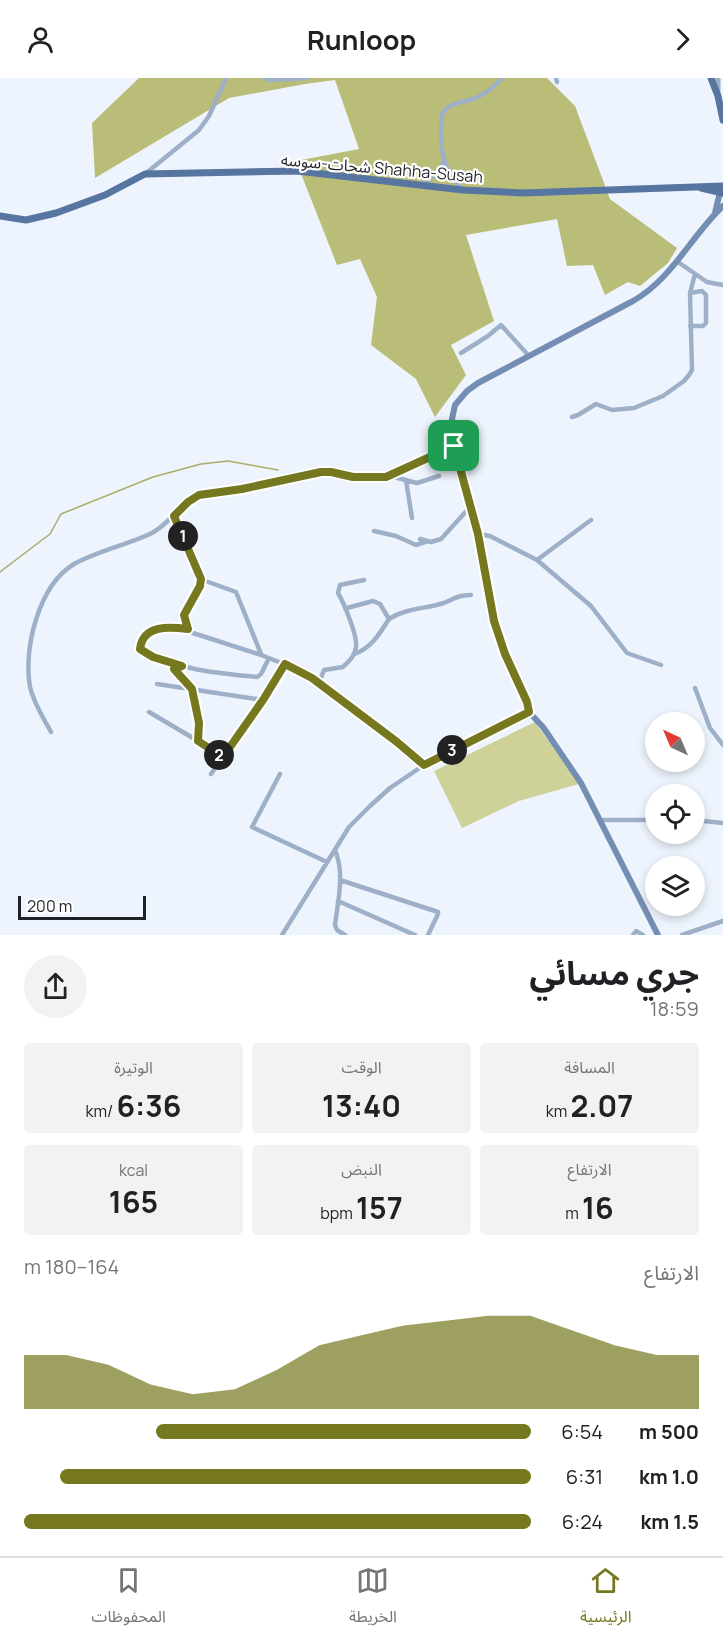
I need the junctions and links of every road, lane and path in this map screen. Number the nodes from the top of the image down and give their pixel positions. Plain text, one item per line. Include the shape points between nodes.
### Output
1 (226, 78) edge
2 (264, 78) edge
3 (308, 78) edge
4 (502, 78) edge
5 (711, 78) edge
6 (718, 78) edge
7 (718, 96) junction
8 (723, 119) edge
9 (444, 162) junction
10 (145, 174) junction
11 (420, 185) junction
12 (722, 187) edge
13 (463, 190) junction
14 (723, 206) edge
15 (715, 214) junction
16 (0, 216) edge
17 (678, 262) junction
18 (695, 274) junction
19 (723, 285) edge
20 (690, 292) junction
21 (690, 326) junction
22 (461, 353) dead end
23 (529, 356) junction
24 (572, 417) dead end
25 (454, 446) junction
26 (390, 476) junction
27 (439, 476) dead end
28 (406, 480) junction
29 (471, 506) junction
30 (174, 516) junction
31 (412, 518) dead end
32 (591, 520) dead end
33 (374, 531) dead end
34 (478, 534) junction
35 (420, 539) dead end
36 (428, 542) junction
37 (537, 560) junction
38 (201, 579) junction
39 (364, 580) dead end
40 (471, 595) dead end
41 (347, 608) junction
42 (389, 619) junction
43 (188, 629) junction
44 (261, 654) junction
45 (354, 654) junction
46 (269, 658) junction
47 (285, 664) junction
48 (662, 665) dead end
49 (182, 666) junction
50 (319, 683) junction
51 (157, 684) dead end
52 (695, 688) dead end
53 (192, 689) junction
54 (263, 700) junction
55 (149, 712) dead end
56 (529, 712) junction
57 (51, 732) dead end
58 (198, 741) junction
59 (723, 745) edge
60 (223, 757) junction
61 (424, 765) junction
62 (211, 774) dead end
63 (280, 774) dead end
64 (600, 820) junction
65 (645, 820) edge
66 (705, 821) edge
67 (723, 823) edge
68 (334, 850) junction
69 (327, 862) junction
70 (340, 880) junction
71 (338, 901) junction
72 (723, 921) edge
73 (282, 935) edge
74 (345, 935) edge
75 (415, 935) edge
76 (428, 935) edge
77 (633, 935) edge
78 (643, 935) edge
79 (658, 935) edge
80 (682, 935) edge

1 - 10 street via 199,130
2 - 3 street
4 - 9 street via 483,94 444,111
5 - 7 main road
6 - 7 street
7 - 8 main road
9 - 11 street via 434,176
9 - 13 street
10 - 11 main road, شحات-سوسه Shahha-Susah via 297,171
10 - 16 main road, شحات-سوسه Shahha-Susah via 105,195 56,213 26,220
11 - 13 main road, شحات-سوسه Shahha-Susah
12 - 13 main road, شحات-سوسه Shahha-Susah via 523,193
12 - 15 main road
14 - 15 main road
15 - 17 main road
17 - 18 street
17 - 23 main road via 642,296
18 - 19 street
18 - 20 street
20 - 21 street
20 - 21 street via 705,292 706,313 704,325
21 - 24 street via 692,370 684,381 663,396 634,408 612,410 596,404
22 - 23 street via 501,325
23 - 25 main road via 478,383 459,400 452,419
25 - 26 street
25 - 29 main road
26 - 28 street
26 - 30 street via 368,478 321,472 211,492 193,498
27 - 28 street via 417,483
28 - 31 street
29 - 34 main road
29 - 36 street via 441,539
30 - 38 street
30 - 57 street via 156,531 72,566 41,603 28,672 37,708
32 - 37 street
33 - 36 street via 416,545
34 - 37 street
34 - 56 main road via 499,637
35 - 36 street
37 - 48 street via 591,606 627,653
38 - 43 street via 184,615
38 - 44 street via 237,592
39 - 41 street via 340,585 338,593
40 - 42 street via 455,596
41 - 42 street via 373,601 380,604
41 - 45 street via 357,645
42 - 45 street via 363,652
43 - 44 street
43 - 49 street via 155,630 142,639 140,647 153,657
44 - 46 street
45 - 50 street via 343,667 324,670
46 - 47 street
46 - 49 street via 257,677
47 - 50 street
47 - 54 street
49 - 53 street via 174,669
50 - 61 street
51 - 53 street
52 - 59 street via 710,728
53 - 54 street
53 - 58 street via 199,723
54 - 60 street
55 - 58 street
56 - 61 street
56 - 64 main road via 581,783
58 - 60 street
60 - 62 street
61 - 68 street via 370,806
63 - 69 street via 252,827
64 - 65 street
64 - 79 main road
66 - 67 street
68 - 69 street
68 - 70 street via 340,862
69 - 73 street
70 - 71 street
70 - 76 street via 438,912
71 - 74 street via 336,928
71 - 75 street
72 - 80 street
77 - 78 street via 636,931

